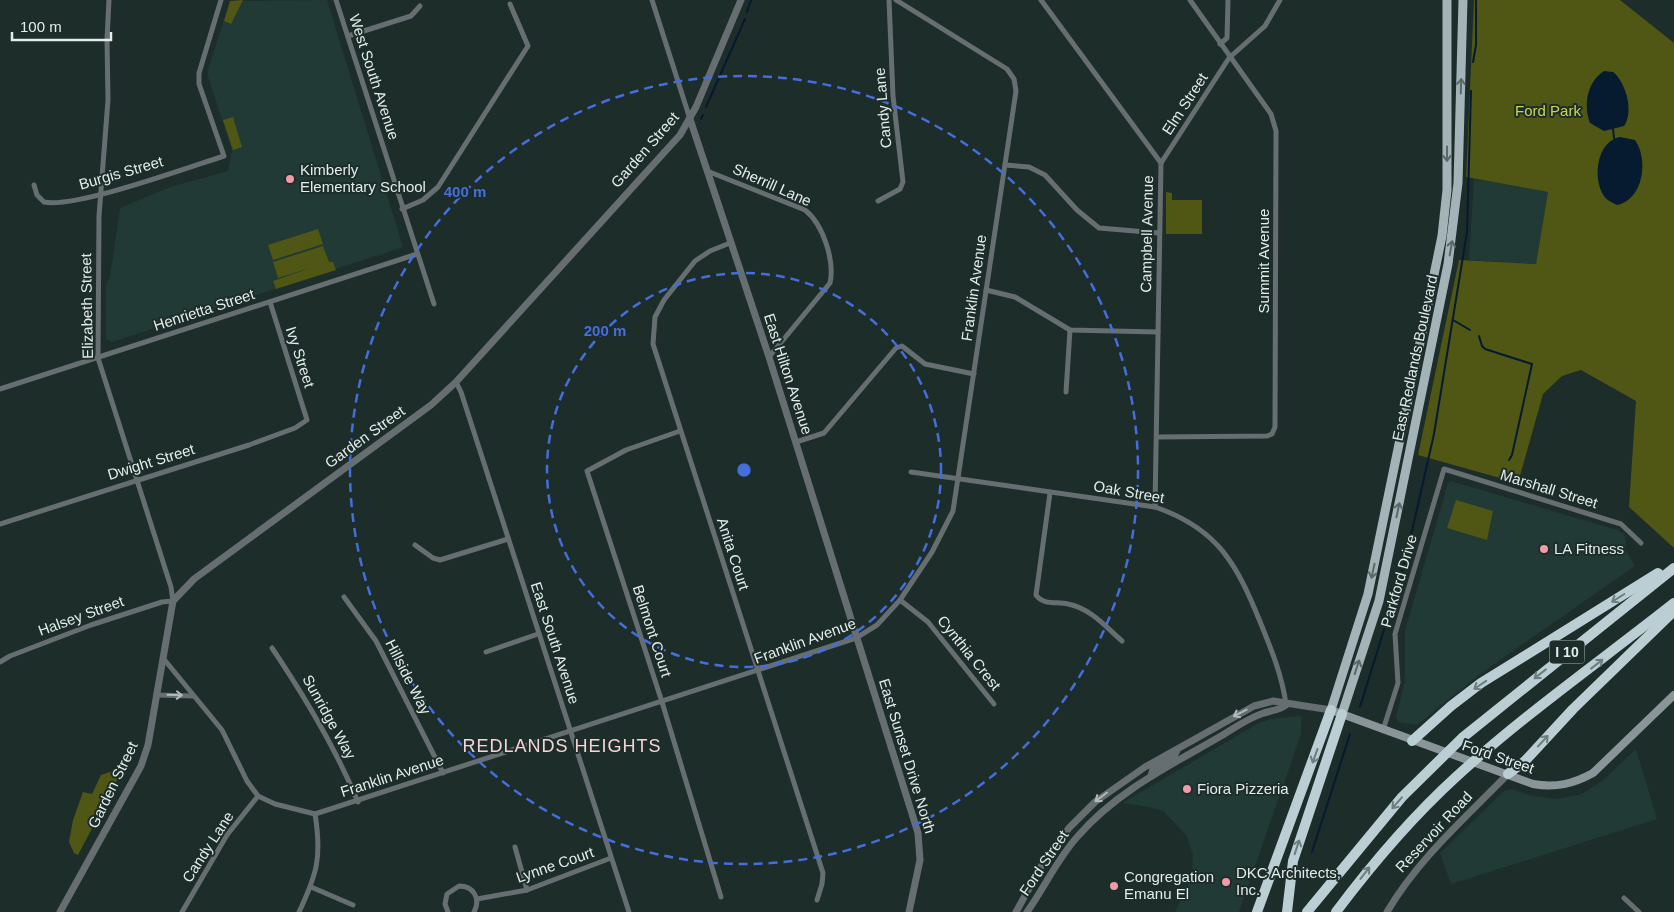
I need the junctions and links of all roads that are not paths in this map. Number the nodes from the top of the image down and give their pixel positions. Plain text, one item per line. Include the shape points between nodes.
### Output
1 (109, 0) edge
2 (220, 0) edge
3 (336, 0) edge
4 (652, 0) edge
5 (741, 0) edge
6 (889, 0) edge
7 (896, 0) edge
8 (1041, 0) edge
9 (1190, 0) edge
10 (1228, 0) edge
11 (1280, 0) edge
12 (1447, 0) edge
13 (1463, 0) edge
14 (510, 4) dead end
15 (420, 6) dead end
16 (348, 36) junction
17 (1220, 44) junction
18 (1229, 58) junction
19 (690, 119) junction
20 (1161, 163) junction
21 (1005, 166) junction
22 (706, 170) junction
23 (34, 185) dead end
24 (101, 194) junction
25 (878, 201) dead end
26 (402, 209) junction
27 (1159, 233) junction
28 (730, 243) junction
29 (416, 254) junction
30 (986, 290) junction
31 (270, 302) junction
32 (434, 304) dead end
33 (1070, 330) junction
34 (1158, 332) junction
35 (769, 357) junction
36 (98, 358) junction
37 (974, 374) junction
38 (456, 382) junction
39 (0, 389) edge
40 (1066, 392) dead end
41 (307, 420) joint
42 (680, 431) junction
43 (1157, 437) junction
44 (796, 442) junction
45 (1444, 470) joint
46 (911, 472) dead end
47 (136, 480) junction
48 (959, 480) junction
49 (1050, 493) junction
50 (1155, 507) junction
51 (0, 524) edge
52 (508, 540) junction
53 (1641, 543) dead end
54 (415, 545) dead end
55 (1674, 563) edge
56 (1674, 568) edge
57 (344, 597) dead end
58 (900, 600) junction
59 (173, 601) junction
60 (1674, 603) edge
61 (1674, 611) edge
62 (538, 634) junction
63 (856, 638) junction
64 (1122, 641) dead end
65 (272, 648) dead end
66 (486, 652) dead end
67 (162, 658) junction
68 (0, 662) edge
69 (758, 671) junction
70 (157, 694) junction
71 (1674, 695) edge
72 (193, 696) junction
73 (662, 702) junction
74 (994, 704) dead end
75 (1286, 705) junction
76 (1331, 710) junction
77 (1342, 714) junction
78 (570, 730) junction
79 (1384, 730) junction
80 (1412, 741) junction
81 (1177, 750) junction
82 (443, 773) junction
83 (1508, 774) junction
84 (1152, 776) junction
85 (258, 796) junction
86 (358, 802) junction
87 (316, 814) junction
88 (515, 848) dead end
89 (611, 858) junction
90 (311, 887) junction
91 (527, 890) junction
92 (721, 897) dead end
93 (1624, 898) dead end
94 (477, 899) junction
95 (818, 900) dead end
96 (353, 905) dead end
97 (1308, 911) edge
98 (60, 912) edge
99 (182, 912) edge
100 (299, 912) edge
101 (448, 912) edge
102 (474, 912) edge
103 (628, 912) edge
104 (909, 912) edge
105 (1016, 912) edge
106 (1027, 912) edge
107 (1257, 912) edge
108 (1287, 912) edge
109 (1336, 912) edge
110 (1387, 912) edge
111 (1639, 912) edge

1 - 24 street, Elizabeth Street via 108,100
2 - 24 street, Burgis Street via 199,73 199,84 224,156
3 - 16 street, West South Avenue
4 - 19 street
5 - 19 street, Garden Street
6 - 25 street, Candy Lane via 893,96 902,182 900,189
7 - 21 street, Franklin Avenue via 1007,69 1014,79 1016,91
8 - 20 street, Campbell Avenue
9 - 17 street, Summit Avenue
10 - 17 street via 1227,38
11 - 18 street, Elm Street via 1265,26
12 -> 76 main road, East Redlands Boulevard via 1447,190 1442,236 1368,594
77 -> 13 main road, East Redlands Boulevard via 1379,601 1448,264 1458,183
14 - 26 street via 528,46 438,186 423,200
15 - 16 street via 411,16
16 - 26 street, West South Avenue
17 - 18 street, Summit Avenue
18 - 20 street, Elm Street
18 - 43 street, Summit Avenue via 1271,114 1276,131 1275,427 1267,436
19 - 22 street, East Hilton Avenue
19 - 38 street, Garden Street via 680,135
20 - 27 street, Campbell Avenue
21 - 27 street via 1029,168 1045,175 1077,210 1100,228
21 - 30 street, Franklin Avenue
22 - 28 street, East Hilton Avenue
22 - 35 street, Sherrill Lane via 804,210 816,221 820,231 831,264 830,284
23 - 24 street, Burgis Street via 40,200 48,203
24 - 36 street, Elizabeth Street
26 - 29 street, West South Avenue
27 - 34 street, Campbell Avenue
28 - 35 street, East Hilton Avenue
28 - 42 street, Anita Court via 695,261 655,317 653,344
29 - 31 street, Henrietta Street
29 - 32 street, West South Avenue
30 - 33 street via 1015,297
30 - 37 street, Franklin Avenue
31 - 36 street, Henrietta Street
31 - 41 street, Ivy Street
33 - 34 street
33 - 40 street
34 - 43 street, Campbell Avenue
35 - 44 street, East Hilton Avenue
36 - 39 street, Henrietta Street
36 - 47 street, Elizabeth Street
37 - 44 street via 925,364 907,348 896,348 824,434
37 - 48 street, Franklin Avenue
38 - 52 street, East South Avenue
38 - 59 street, Garden Street via 431,405 194,579
41 - 47 street, Dwight Street via 295,428 249,445
42 - 69 street, Anita Court
42 - 73 street, Belmont Court via 626,450 587,471
43 - 50 street, Campbell Avenue
44 - 63 street, East Hilton Avenue
45 - 53 street, Marshall Street via 1621,524
45 - 79 street, Parkford Drive via 1395,634 1398,684
46 - 48 street, Oak Street
47 - 51 street, Dwight Street
47 - 59 street, Elizabeth Street
48 - 49 street, Oak Street
48 - 58 street, Franklin Avenue via 953,511 932,552
49 - 50 street, Oak Street
49 - 64 street via 1036,595 1044,602 1068,604 1088,611
50 - 75 street, Oak Street via 1185,518 1213,539 1240,574 1276,660
52 - 54 street via 440,560
52 - 62 street, East South Avenue
55 -> 80 highway via 1481,683
56 -> 97 highway, I 10 via 1462,738 1430,768 1356,850
57 - 82 street, Hillside Way via 376,641
58 - 63 street, Franklin Avenue via 877,625
58 - 74 street, Cynthia Crest via 928,622
59 - 67 street, Garden Street
59 - 68 street, Halsey Street via 90,625
109 -> 60 highway, I 10 via 1370,868 1456,778
83 -> 61 highway
62 - 66 street
62 - 78 street, East South Avenue
63 - 69 street, Franklin Avenue
63 - 104 street, East Sunset Drive North via 918,833 920,860
65 - 86 street, Sunridge Way via 310,706 342,764
67 - 70 street, Garden Street
67 - 72 street
69 - 73 street, Franklin Avenue
69 - 95 street, Anita Court via 822,873
70 -> 72 street
70 - 98 street, Garden Street via 141,766
71 - 83 main road, Ford Street via 1593,773 1578,782 1547,787
72 - 85 street via 222,730
73 - 78 street, Franklin Avenue
73 - 92 street, Belmont Court
75 - 76 street, Ford Street
75 -> 81 street, Ford Street via 1273,701 1254,706
75 - 84 street, Ford Street via 1242,724
76 - 77 main road, Ford Street
76 -> 107 highway
77 - 79 main road, Ford Street
108 -> 77 highway via 1292,861
78 - 82 street, Franklin Avenue
78 - 89 street, East South Avenue
79 - 80 main road, Ford Street
80 - 83 main road, Ford Street
81 - 84 street via 1174,757 1153,769
81 -> 105 street, Ford Street via 1145,767 1095,802 1069,828 1043,863
82 - 86 street, Franklin Avenue
83 - 110 street, Reservoir Road via 1402,886
84 - 106 street, Ford Street via 1103,810 1077,836
85 - 87 street, Franklin Avenue via 275,804
85 - 99 street, Candy Lane via 227,835
86 - 87 street, Franklin Avenue
87 - 90 street via 319,861
88 - 91 street
89 - 91 street, Lynne Court
89 - 103 street, East South Avenue
90 - 96 street
90 - 100 street
91 - 94 street, Lynne Court
93 - 111 street
94 - 101 street via 468,887 454,887 445,899
94 - 102 street

